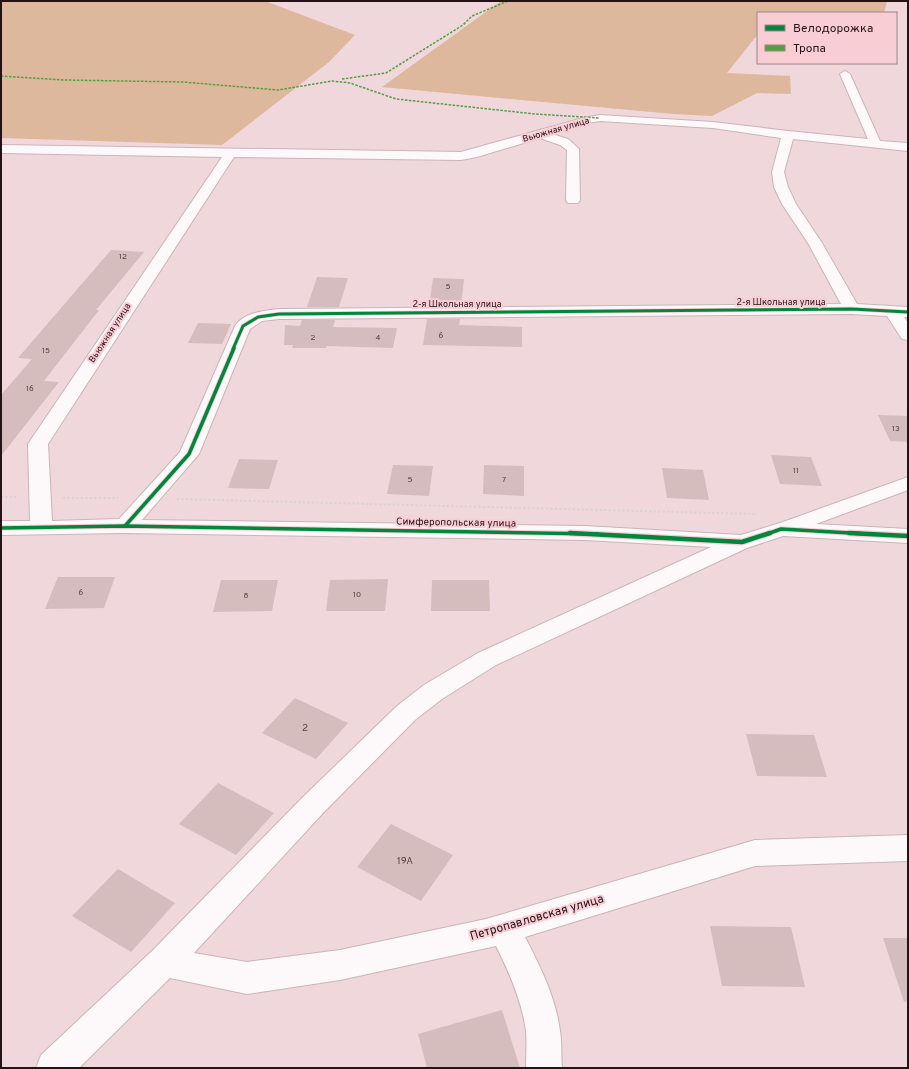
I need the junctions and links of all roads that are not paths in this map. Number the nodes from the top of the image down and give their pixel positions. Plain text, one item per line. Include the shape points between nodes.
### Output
1 (845, 74) dead end
2 (541, 134) junction
3 (788, 135) junction
4 (876, 144) junction
5 (908, 147) edge
6 (1, 150) edge
7 (230, 153) junction
8 (573, 200) dead end
9 (852, 309) junction
10 (900, 312) edge
11 (908, 335) edge
12 (908, 483) edge
13 (125, 526) junction
14 (1, 528) edge
15 (41, 528) junction
16 (781, 529) junction
17 (908, 536) edge
18 (742, 542) junction
19 (908, 848) edge
20 (504, 929) junction
21 (164, 962) junction
22 (54, 1068) edge
23 (544, 1068) edge

1 - 4 street
2 - 3 street, Вьюжная улица via 600,118 691,123
2 - 7 street, Вьюжная улица via 473,154 448,157
2 - 8 street via 564,142 573,149
3 - 4 street, Вьюжная улица
3 - 9 street via 778,172 781,187
4 - 5 street, Вьюжная улица
6 - 7 street, Вьюжная улица
7 - 15 street, Вьюжная улица via 38,444
9 - 10 street, 2-я Школьная улица
9 - 13 street, 2-я Школьная улица via 280,314 258,317 243,326 189,454
10 - 11 street
12 - 16 street
13 - 15 street, Симферопольская улица
13 - 18 street, Симферопольская улица via 585,533
14 - 15 street, Симферопольская улица
16 - 17 street, Симферопольская улица
16 - 18 street, Симферопольская улица
18 - 21 street via 481,662 433,692 406,713 318,800
19 - 20 street, Петропавловская улица via 756,853
20 - 21 street, Петропавловская улица via 340,965 247,978
20 - 23 street via 534,996 543,1030
21 - 22 street

